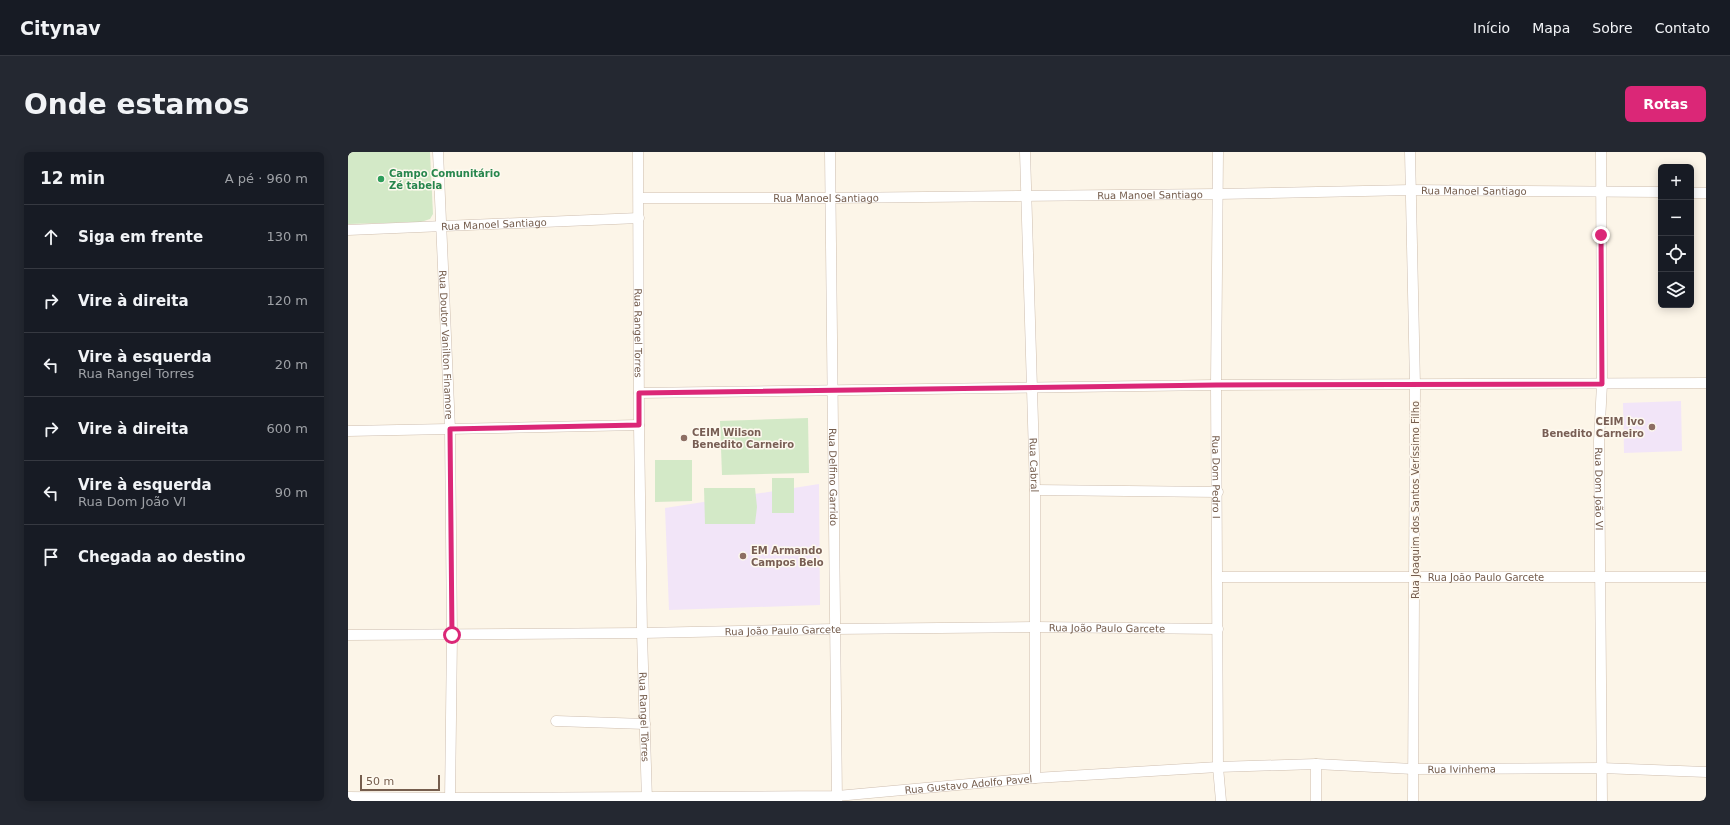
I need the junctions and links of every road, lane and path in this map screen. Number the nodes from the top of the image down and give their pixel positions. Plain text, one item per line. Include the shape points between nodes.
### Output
1 (438, 152) edge
2 (638, 152) edge
3 (830, 152) edge
4 (1025, 152) edge
5 (1218, 152) edge
6 (1410, 152) edge
7 (1601, 152) edge
8 (1411, 190) junction
9 (1602, 191) junction
10 (1658, 192) edge
11 (1694, 193) edge
12 (1706, 193) edge
13 (1218, 194) junction
14 (1026, 196) junction
15 (639, 198) junction
16 (831, 198) junction
17 (639, 218) junction
18 (441, 227) junction
19 (348, 230) edge
20 (1706, 383) edge
21 (1602, 384) junction
22 (1216, 385) junction
23 (1415, 385) junction
24 (1031, 387) junction
25 (832, 390) junction
26 (639, 393) junction
27 (639, 425) junction
28 (450, 429) junction
29 (348, 431) edge
30 (1035, 490) junction
31 (1218, 492) junction
32 (1415, 576) junction
33 (1600, 576) junction
34 (1218, 577) junction
35 (1706, 577) edge
36 (1036, 627) junction
37 (834, 629) junction
38 (1218, 629) junction
39 (642, 633) junction
40 (348, 635) edge
41 (452, 635) junction
42 (556, 721) dead end
43 (645, 724) junction
44 (1316, 764) junction
45 (1218, 767) junction
46 (1601, 768) junction
47 (1413, 769) junction
48 (1706, 772) edge
49 (1035, 778) junction
50 (348, 797) edge
51 (647, 799) edge
52 (837, 799) edge
53 (450, 800) edge
54 (1221, 801) edge
55 (1316, 801) edge
56 (1412, 801) edge
57 (1602, 801) edge

1 - 18 street, Rua Doutor Vanilton Finamore
2 - 15 street, Rua Rangel Torres
3 - 16 street, Rua Delfino Garrido
4 - 14 street, Rua Cabral
5 - 13 street, Rua Dom Pedro I
6 - 8 street, Rua Joaquim dos Santos Veríssimo Filho
7 - 9 street, Rua Dom João VI
8 - 9 street, Rua Manoel Santiago
8 - 13 street, Rua Manoel Santiago
8 - 23 street, Rua Joaquim dos Santos Veríssimo Filho
9 - 10 street, Rua Manoel Santiago
9 - 21 street, Rua Dom João VI
11 - 12 street
13 - 14 street, Rua Manoel Santiago
13 - 22 street, Rua Dom Pedro I
14 - 16 street, Rua Manoel Santiago
14 - 24 street, Rua Cabral
15 - 16 street, Rua Manoel Santiago
15 - 17 street, Rua Rangel Torres
16 - 25 street, Rua Delfino Garrido
17 - 18 street, Rua Manoel Santiago
17 - 26 street, Rua Rangel Torres
18 - 19 street, Rua Manoel Santiago
18 - 28 street, Rua Doutor Vanilton Finamore
20 - 21 street
21 - 23 street
21 - 33 street, Rua Dom João VI
22 - 23 street
22 - 24 street
22 - 31 street, Rua Dom Pedro I
23 - 32 street, Rua Joaquim dos Santos Veríssimo Filho
24 - 25 street
24 - 30 street, Rua Cabral
25 - 26 street
25 - 37 street, Rua Delfino Garrido
26 - 27 street, Rua Rangel Torres
27 - 28 street
27 - 39 street, Rua Rangel Torres
28 - 29 street
28 - 41 street, Rua Doutor Vanilton Finamore
30 - 31 street
30 - 36 street, Rua Cabral
31 - 34 street, Rua Dom Pedro I
32 - 33 street, Rua João Paulo Garcete
32 - 34 street, Rua João Paulo Garcete
32 - 47 street, Rua Joaquim dos Santos Veríssimo Filho
33 - 35 street, Rua João Paulo Garcete
33 - 46 street, Rua Dom João VI
34 - 38 street, Rua Dom Pedro I
36 - 37 street, Rua João Paulo Garcete
36 - 38 street, Rua João Paulo Garcete
36 - 49 street, Rua Cabral
37 - 39 street, Rua João Paulo Garcete
37 - 52 street, Rua Delfino Garrido
38 - 45 street, Rua Dom Pedro I
39 - 41 street, Rua João Paulo Garcete
39 - 43 street, Rua Rangel Tôrres
40 - 41 street, Rua João Paulo Garcete
41 - 53 street, Rua Doutor Vanilton Finamore
42 - 43 street
43 - 51 street, Rua Rangel Tôrres
44 - 45 street, Rua Ivinhema
44 - 47 street, Rua Ivinhema
44 - 55 street
45 - 49 street, Rua Gustavo Adolfo Pavel
45 - 54 street, Rua Dom Pedro I
46 - 47 street, Rua Ivinhema
46 - 48 street, Rua Ivinhema
46 - 57 street, Rua Dom João VI
47 - 56 street, Rua Joaquim dos Santos Veríssimo Filho
49 - 52 street, Rua Gustavo Adolfo Pavel
50 - 53 street
51 - 52 street, Rua Gustavo Adolfo Pavel
51 - 53 street

